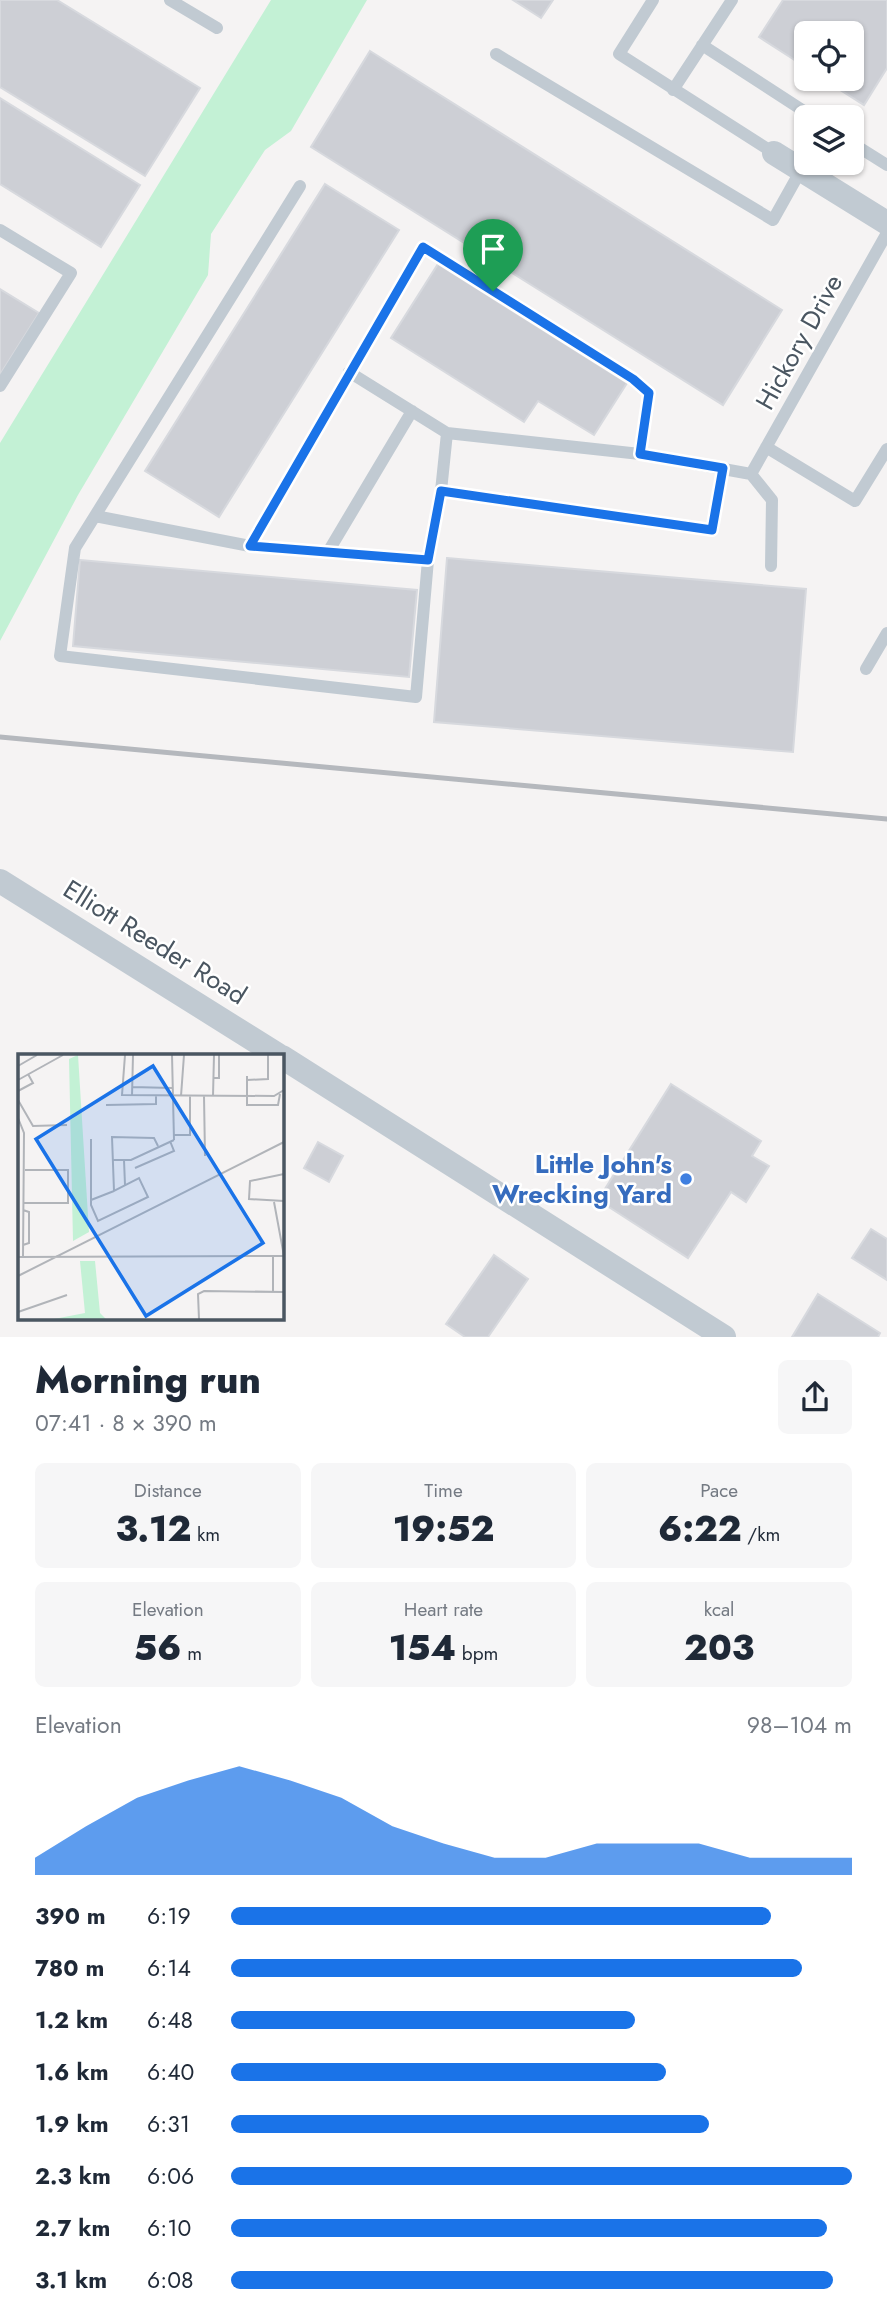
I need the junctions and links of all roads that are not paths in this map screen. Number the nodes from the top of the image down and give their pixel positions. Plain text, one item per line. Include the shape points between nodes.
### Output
1 (170, 0) edge
2 (653, 0) edge
3 (732, 0) edge
4 (217, 28) dead end
5 (702, 45) junction
6 (496, 54) dead end
7 (673, 90) junction
8 (794, 105) edge
9 (864, 151) edge
10 (774, 153) joint
11 (887, 165) edge
12 (794, 166) edge
13 (798, 175) edge
14 (809, 175) edge
15 (300, 186) dead end
16 (887, 223) edge
17 (0, 230) edge
18 (887, 233) edge
19 (349, 372) junction
20 (0, 386) edge
21 (412, 411) junction
22 (447, 433) junction
23 (766, 447) junction
24 (887, 449) edge
25 (640, 454) junction
26 (723, 468) junction
27 (751, 474) junction
28 (441, 491) junction
29 (95, 516) junction
30 (250, 546) junction
31 (327, 552) junction
32 (428, 560) junction
33 (771, 566) dead end
34 (887, 633) edge
35 (866, 669) dead end
36 (0, 881) edge
37 (277, 1054) edge
38 (284, 1059) edge
39 (724, 1337) edge

1 - 4 lane
2 - 7 lane via 619,54
3 - 5 lane
5 - 7 lane
5 - 8 lane
6 - 13 lane via 773,220
7 - 10 lane
9 - 11 lane
10 - 12 street
14 - 16 street
15 - 29 lane
17 - 20 lane via 71,274
18 - 23 lane, Hickory Drive
19 - 21 lane
19 - 25 lane via 423,247 649,393
19 - 30 lane
21 - 22 lane
21 - 31 lane
22 - 25 lane
22 - 28 lane
23 - 24 lane via 855,501
23 - 27 lane, Hickory Drive
25 - 26 lane
26 - 27 lane
26 - 28 lane via 712,530
27 - 33 lane via 772,500
28 - 32 lane
29 - 30 lane
29 - 32 lane via 75,548 60,656 416,697
30 - 31 lane
31 - 32 lane
34 - 35 lane
36 - 37 street, Elliott Reeder Road
38 - 39 street, Elliott Reeder Road

